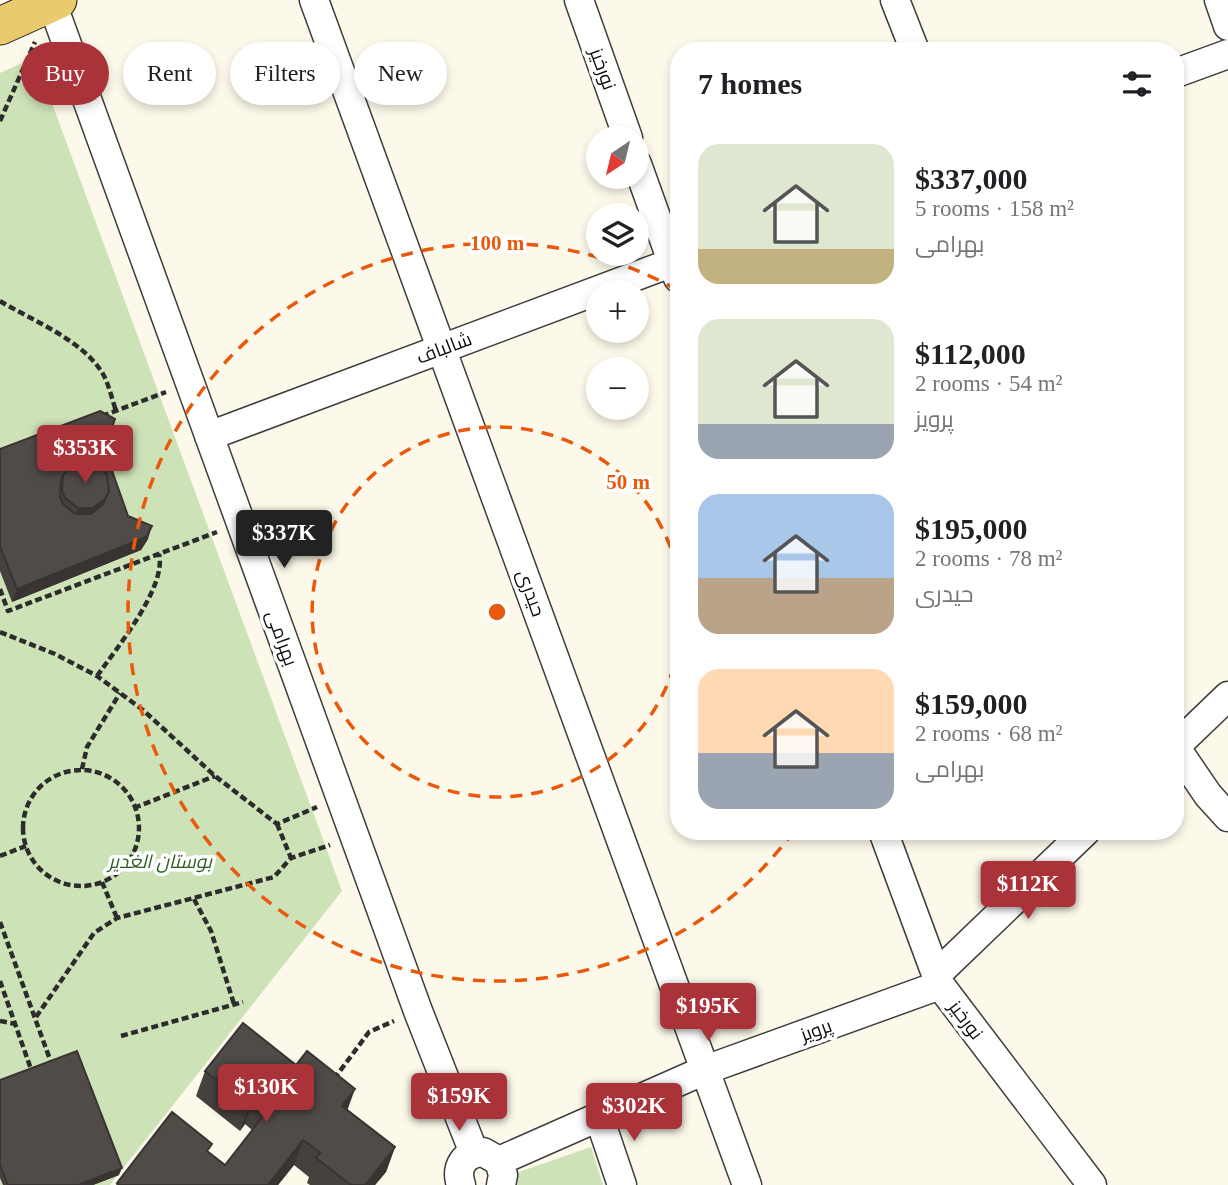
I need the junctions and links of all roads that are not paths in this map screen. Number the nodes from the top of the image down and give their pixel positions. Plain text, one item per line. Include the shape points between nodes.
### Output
1 (314, 0) edge
2 (579, 0) edge
3 (895, 0) edge
4 (1219, 0) edge
5 (55, 1) edge
6 (0, 26) edge
7 (1228, 26) edge
8 (911, 42) edge
9 (1228, 54) edge
10 (1184, 70) edge
11 (624, 126) edge
12 (647, 189) edge
13 (670, 250) edge
14 (670, 270) edge
15 (442, 349) junction
16 (209, 436) junction
17 (1228, 696) edge
18 (1184, 739) edge
19 (1184, 759) edge
20 (1228, 817) edge
21 (886, 840) edge
22 (1077, 840) edge
23 (938, 980) junction
24 (705, 1070) junction
25 (599, 1117) junction
26 (491, 1166) edge
27 (461, 1185) edge
28 (622, 1185) edge
29 (747, 1185) edge
30 (1092, 1185) edge

1 - 15 street, حیدری
2 - 11 street, نورخیز
3 - 8 street
4 - 7 street
5 - 6 main road
5 - 16 street, بهرامی
9 - 10 street
12 - 13 street
14 - 15 street, شالباف
15 - 16 street, شالباف
15 - 24 street, حیدری
16 - 26 street, بهرامی via 418,1011
17 - 18 street
19 - 20 street
21 - 23 street, نورخیز
22 - 23 street, پرویز
23 - 24 street, پرویز
23 - 30 street, نورخیز
24 - 25 street, پرویز
24 - 29 street, حیدری
25 - 26 street, پرویز
25 - 28 street
26 - 27 street via 460,1166

